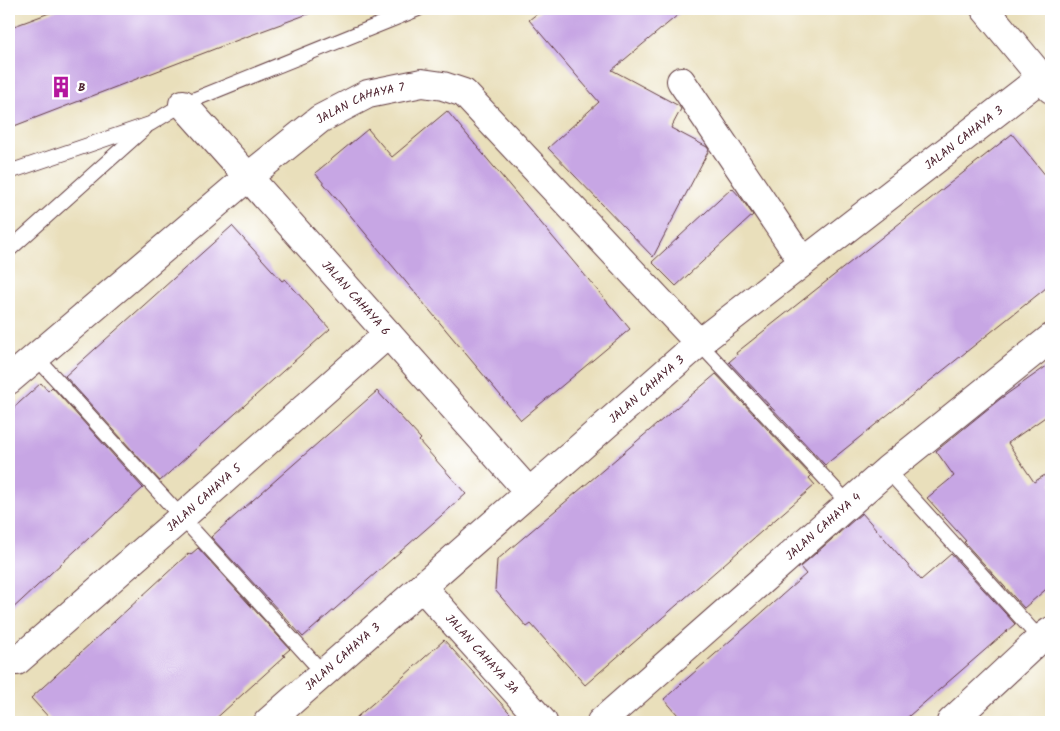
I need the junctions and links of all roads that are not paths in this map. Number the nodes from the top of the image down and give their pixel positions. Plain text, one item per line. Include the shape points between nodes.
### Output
1 (418, 9) edge
2 (985, 9) edge
3 (681, 81) dead end
4 (1046, 83) edge
5 (183, 104) junction
6 (150, 124) junction
7 (9, 172) edge
8 (248, 177) junction
9 (9, 250) edge
10 (803, 262) junction
11 (388, 334) junction
12 (1051, 338) edge
13 (699, 343) junction
14 (36, 357) junction
15 (9, 380) edge
16 (887, 470) junction
17 (529, 492) junction
18 (848, 503) junction
19 (181, 518) junction
20 (422, 586) junction
21 (1046, 635) edge
22 (16, 661) dead end
23 (324, 674) junction
24 (268, 722) edge
25 (543, 722) edge
26 (602, 722) edge
27 (950, 722) edge

1 - 5 lane
2 - 4 street
3 - 10 street
4 - 10 street, JALAN CAHAYA 3
5 - 6 lane
5 - 8 street, JALAN CAHAYA 6
6 - 7 lane
6 - 9 lane
8 - 11 street, JALAN CAHAYA 6
8 - 13 street, JALAN CAHAYA 7 via 320,119 368,94 422,83 464,93
8 - 14 street, JALAN CAHAYA 7
10 - 13 street, JALAN CAHAYA 3
11 - 17 street, JALAN CAHAYA 6
11 - 19 street, JALAN CAHAYA 5
12 - 16 street, JALAN CAHAYA 4
13 - 17 street, JALAN CAHAYA 3
13 - 18 lane
14 - 15 street, JALAN CAHAYA 7
14 - 19 lane
16 - 18 street, JALAN CAHAYA 4
16 - 21 lane
17 - 20 street, JALAN CAHAYA 3
18 - 26 street, JALAN CAHAYA 4
19 - 22 street, JALAN CAHAYA 5
19 - 23 lane
20 - 23 street, JALAN CAHAYA 3
20 - 25 street, JALAN CAHAYA 3A
21 - 27 street
23 - 24 street, JALAN CAHAYA 3

